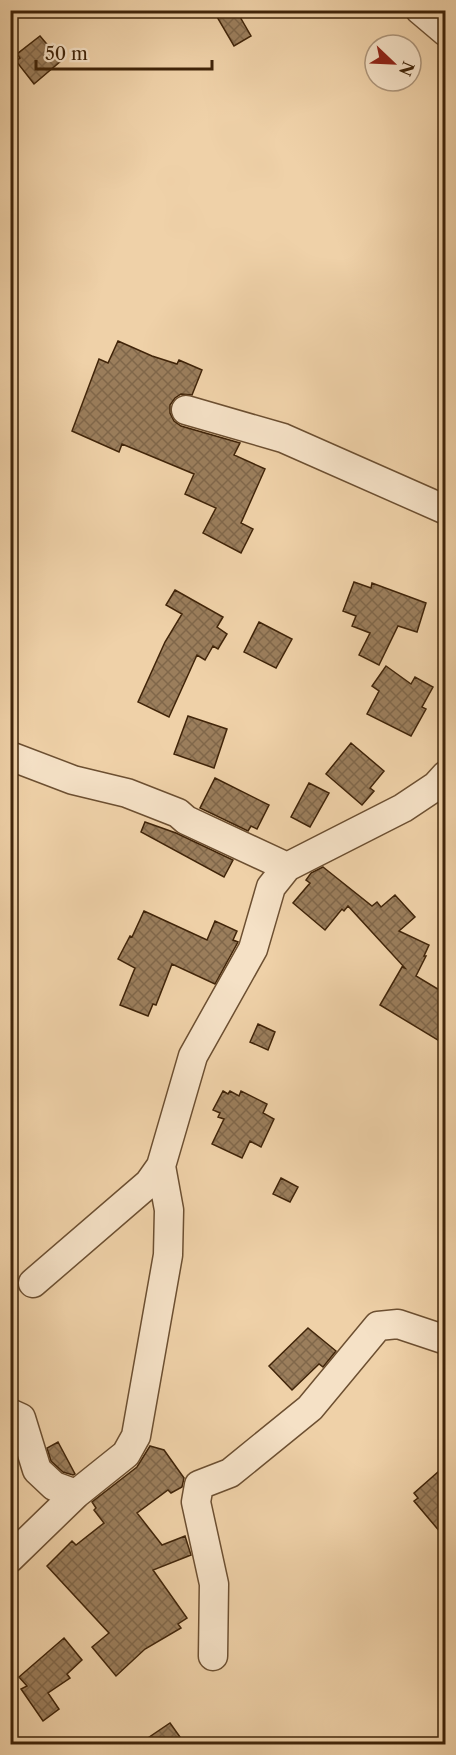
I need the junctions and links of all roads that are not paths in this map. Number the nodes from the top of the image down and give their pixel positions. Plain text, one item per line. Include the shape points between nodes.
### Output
1 (420, 10) edge
2 (446, 32) edge
3 (186, 410) dead end
4 (446, 510) edge
5 (10, 756) edge
6 (446, 775) edge
7 (287, 867) junction
8 (162, 1166) junction
9 (33, 1283) dead end
10 (446, 1340) edge
11 (10, 1413) edge
12 (76, 1494) junction
13 (10, 1558) edge
14 (213, 1656) dead end

1 - 2 street
3 - 4 street via 283,438
5 - 7 street via 178,813
6 - 7 street via 403,808
7 - 8 street via 271,887 253,949 193,1056
8 - 9 street via 149,1183
8 - 12 street via 169,1210 168,1255 136,1436 126,1454
10 - 14 street via 398,1324 378,1326 310,1408 230,1473 199,1485 196,1502 214,1584
11 - 12 street via 21,1418 37,1470 54,1486
12 - 13 street

